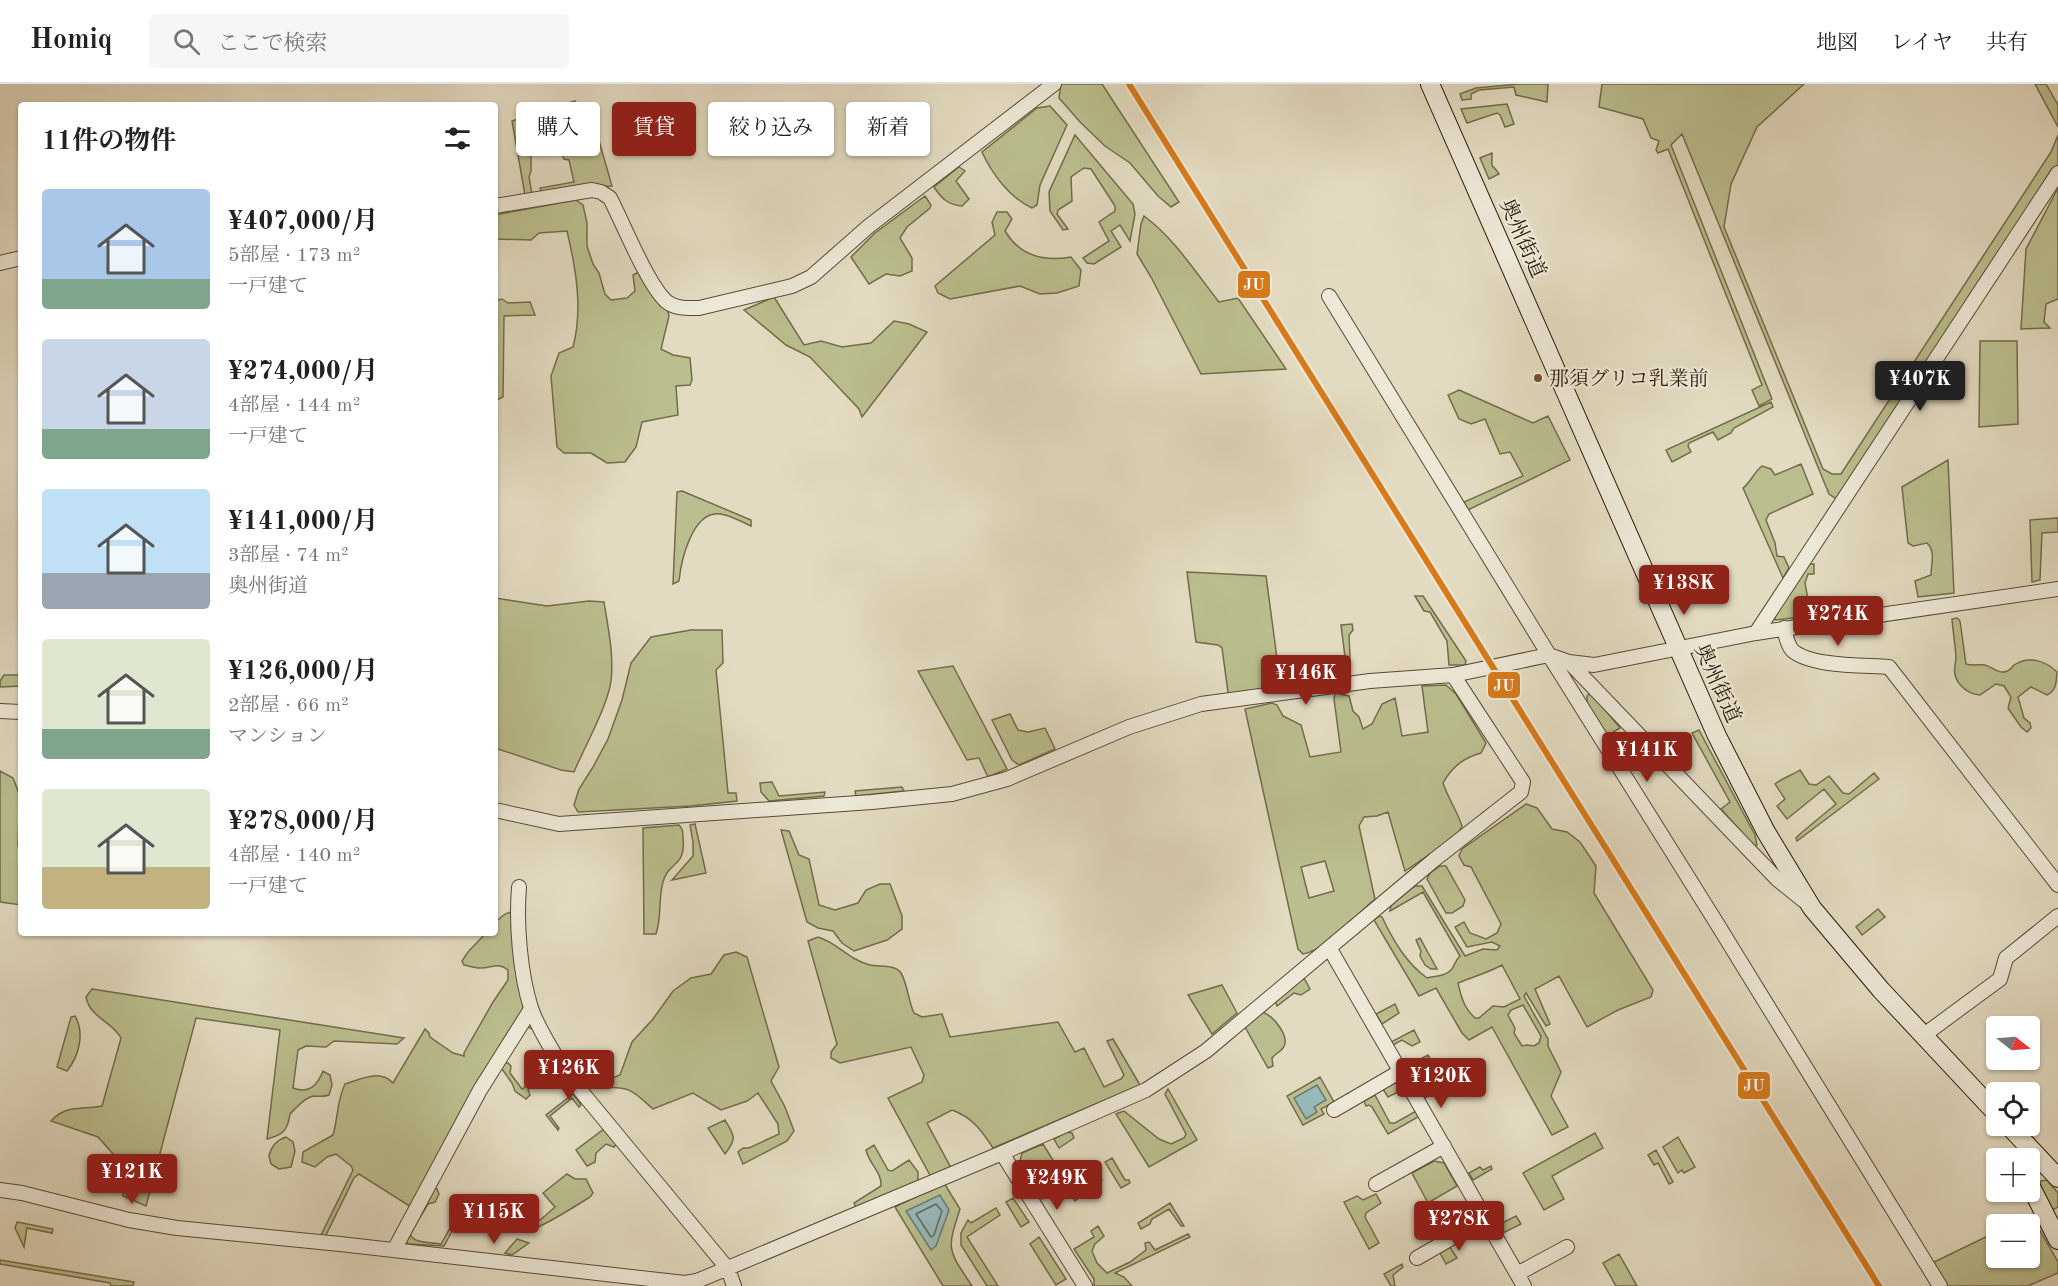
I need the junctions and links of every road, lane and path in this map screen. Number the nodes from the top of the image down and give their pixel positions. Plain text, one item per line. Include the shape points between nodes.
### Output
1 (1430, 84) edge
2 (1045, 86) edge
3 (2058, 173) edge
4 (498, 206) edge
5 (18, 259) edge
6 (0, 263) edge
7 (1329, 296) dead end
8 (2058, 589) edge
9 (1784, 628) junction
10 (1756, 633) junction
11 (1678, 648) junction
12 (1549, 655) junction
13 (1569, 662) junction
14 (1453, 675) junction
15 (0, 711) edge
16 (18, 712) edge
17 (498, 811) edge
18 (2058, 885) edge
19 (519, 887) dead end
20 (1812, 908) junction
21 (2058, 916) edge
22 (1330, 949) junction
23 (531, 1009) junction
24 (1924, 1035) junction
25 (1401, 1071) junction
26 (1986, 1102) edge
27 (1334, 1110) dead end
28 (1444, 1146) junction
29 (1002, 1153) junction
30 (2040, 1163) edge
31 (2058, 1178) edge
32 (1376, 1184) dead end
33 (0, 1190) edge
34 (2039, 1202) edge
35 (1486, 1218) junction
36 (2058, 1240) edge
37 (1567, 1247) dead end
38 (394, 1250) junction
39 (1417, 1258) dead end
40 (728, 1269) junction
41 (1521, 1280) edge
42 (734, 1286) edge
43 (1085, 1286) edge
44 (1940, 1286) edge

1 - 11 main road, 奥州街道
2 - 4 street via 869,226 812,277 699,308 669,303 657,290 610,198 601,192 592,190
3 - 10 street
5 - 6 street
7 - 12 street
8 - 9 street
9 - 10 street
9 - 18 street via 1792,649 1810,661 1889,667
10 - 11 street
11 - 13 street via 1594,665
11 - 20 main road, 奥州街道 via 1766,832
12 - 13 street
12 - 14 street
12 - 44 street
13 - 20 street via 1777,879
14 - 17 street via 1370,681 1201,704 1129,727 1007,779 951,794 559,825
14 - 22 street via 1523,782 1521,792
15 - 16 street
19 - 23 street via 523,968
20 - 24 main road, 奥州街道
21 - 24 street via 2006,958 2000,979
22 - 25 street
22 - 29 street via 1176,1072 1146,1090
23 - 38 street via 480,1090
23 - 40 street via 566,1073
24 - 26 main road, 奥州街道
25 - 27 street
25 - 28 street
28 - 32 street
28 - 35 street
29 - 40 street
29 - 43 street
30 - 31 main road
33 - 38 street via 177,1228
34 - 36 main road
35 - 39 street
35 - 41 street
37 - 41 street
38 - 40 street via 685,1283
40 - 42 street

